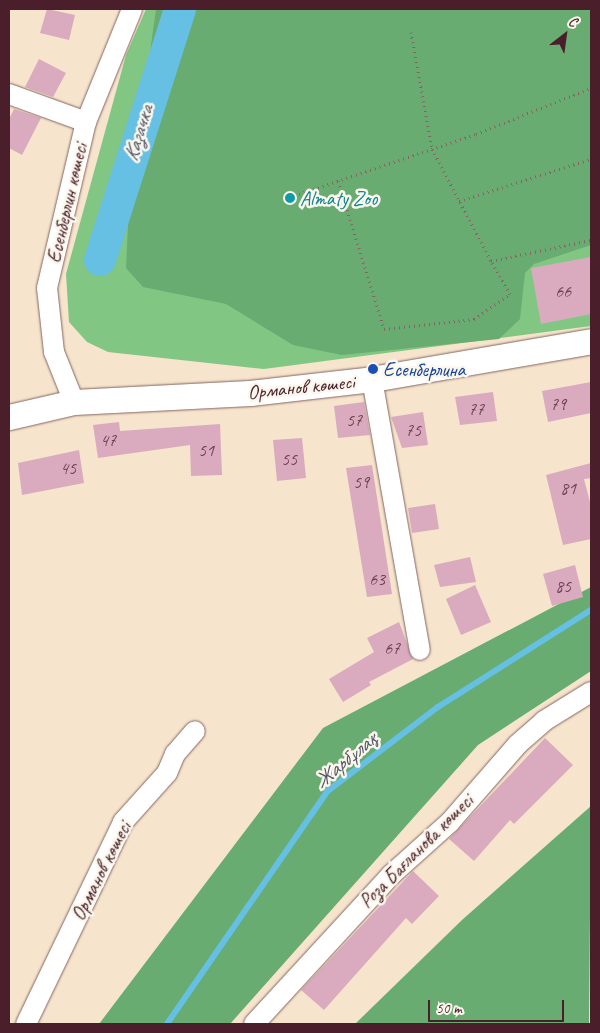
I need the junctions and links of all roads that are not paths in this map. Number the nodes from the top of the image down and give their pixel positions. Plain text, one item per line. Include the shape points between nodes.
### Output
1 (132, 9) edge
2 (9, 94) edge
3 (86, 122) junction
4 (591, 341) edge
5 (372, 379) junction
6 (74, 402) junction
7 (9, 418) edge
8 (420, 650) dead end
9 (591, 692) edge
10 (195, 731) dead end
11 (26, 1024) edge
12 (254, 1024) edge

1 - 3 street, Есенберлин көшесі
2 - 3 street
3 - 6 street, Есенберлин көшесі via 47,288 54,352
4 - 5 street, Орманов көшесі
5 - 6 street, Орманов көшесі via 250,393
5 - 8 street
6 - 7 street, Орманов көшесі
9 - 12 street, Роза Бағланова көшесі via 544,721 518,744 450,822 391,875
10 - 11 street, Орманов көшесі via 175,754 167,773 123,822

